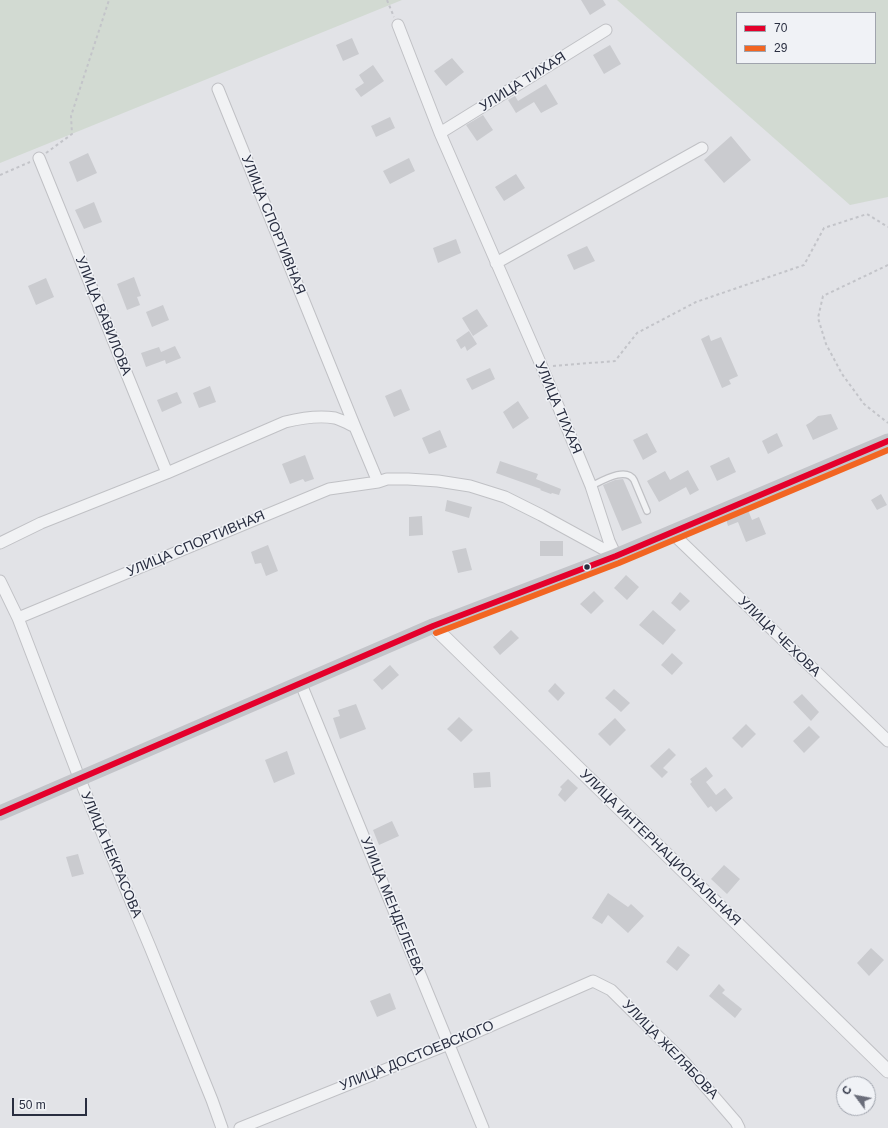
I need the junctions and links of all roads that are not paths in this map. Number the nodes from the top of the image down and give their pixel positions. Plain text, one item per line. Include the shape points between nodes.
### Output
1 (398, 25) road end
2 (606, 30) dead end
3 (218, 89) dead end
4 (440, 134) junction
5 (702, 148) dead end
6 (39, 158) road end
7 (496, 263) junction
8 (355, 427) junction
9 (888, 441) edge
10 (167, 473) junction
11 (378, 482) junction
12 (591, 486) junction
13 (647, 511) dead end
14 (671, 532) junction
15 (0, 543) edge
16 (616, 556) junction
17 (0, 582) edge
18 (18, 618) junction
19 (433, 626) junction
20 (301, 684) junction
21 (888, 741) edge
22 (80, 780) junction
23 (0, 813) edge
24 (593, 981) joint
25 (449, 1044) junction
26 (888, 1071) edge
27 (222, 1128) edge
28 (240, 1128) edge
29 (483, 1128) edge
30 (739, 1128) edge

1 - 4 street, УЛИЦА ТИХАЯ
2 - 4 street, УЛИЦА ТИХАЯ
3 - 8 street, УЛИЦА СПОРТИВНАЯ
4 - 7 street, УЛИЦА ТИХАЯ
5 - 7 street
6 - 10 street, УЛИЦА ВАВИЛОВА
7 - 12 street, УЛИЦА ТИХАЯ
8 - 10 street via 336,418 300,418 285,422
8 - 11 street, УЛИЦА СПОРТИВНАЯ
9 - 14 main road
10 - 15 street
11 - 16 street, УЛИЦА СПОРТИВНАЯ via 387,479 408,479 470,486 505,497
11 - 18 street, УЛИЦА СПОРТИВНАЯ via 329,489
12 - 13 lane via 621,473 627,474 634,480
12 - 16 street, УЛИЦА ТИХАЯ
14 - 16 main road
14 - 21 street, УЛИЦА ЧЕХОВА
16 - 19 main road
17 - 18 street, УЛИЦА НЕКРАСОВА
18 - 22 street, УЛИЦА НЕКРАСОВА
19 - 20 main road
19 - 26 street, УЛИЦА ИНТЕРНАЦИОНАЛЬНАЯ
20 - 22 main road
20 - 25 street, УЛИЦА МЕНДЕЛЕЕВА
22 - 23 main road
22 - 27 street, УЛИЦА НЕКРАСОВА
24 - 25 street, УЛИЦА ДОСТОЕВСКОГО
24 - 30 street, УЛИЦА ЖЕЛЯБОВА via 611,990 686,1063
25 - 28 street, УЛИЦА ДОСТОЕВСКОГО
25 - 29 street, УЛИЦА МЕНДЕЛЕЕВА

